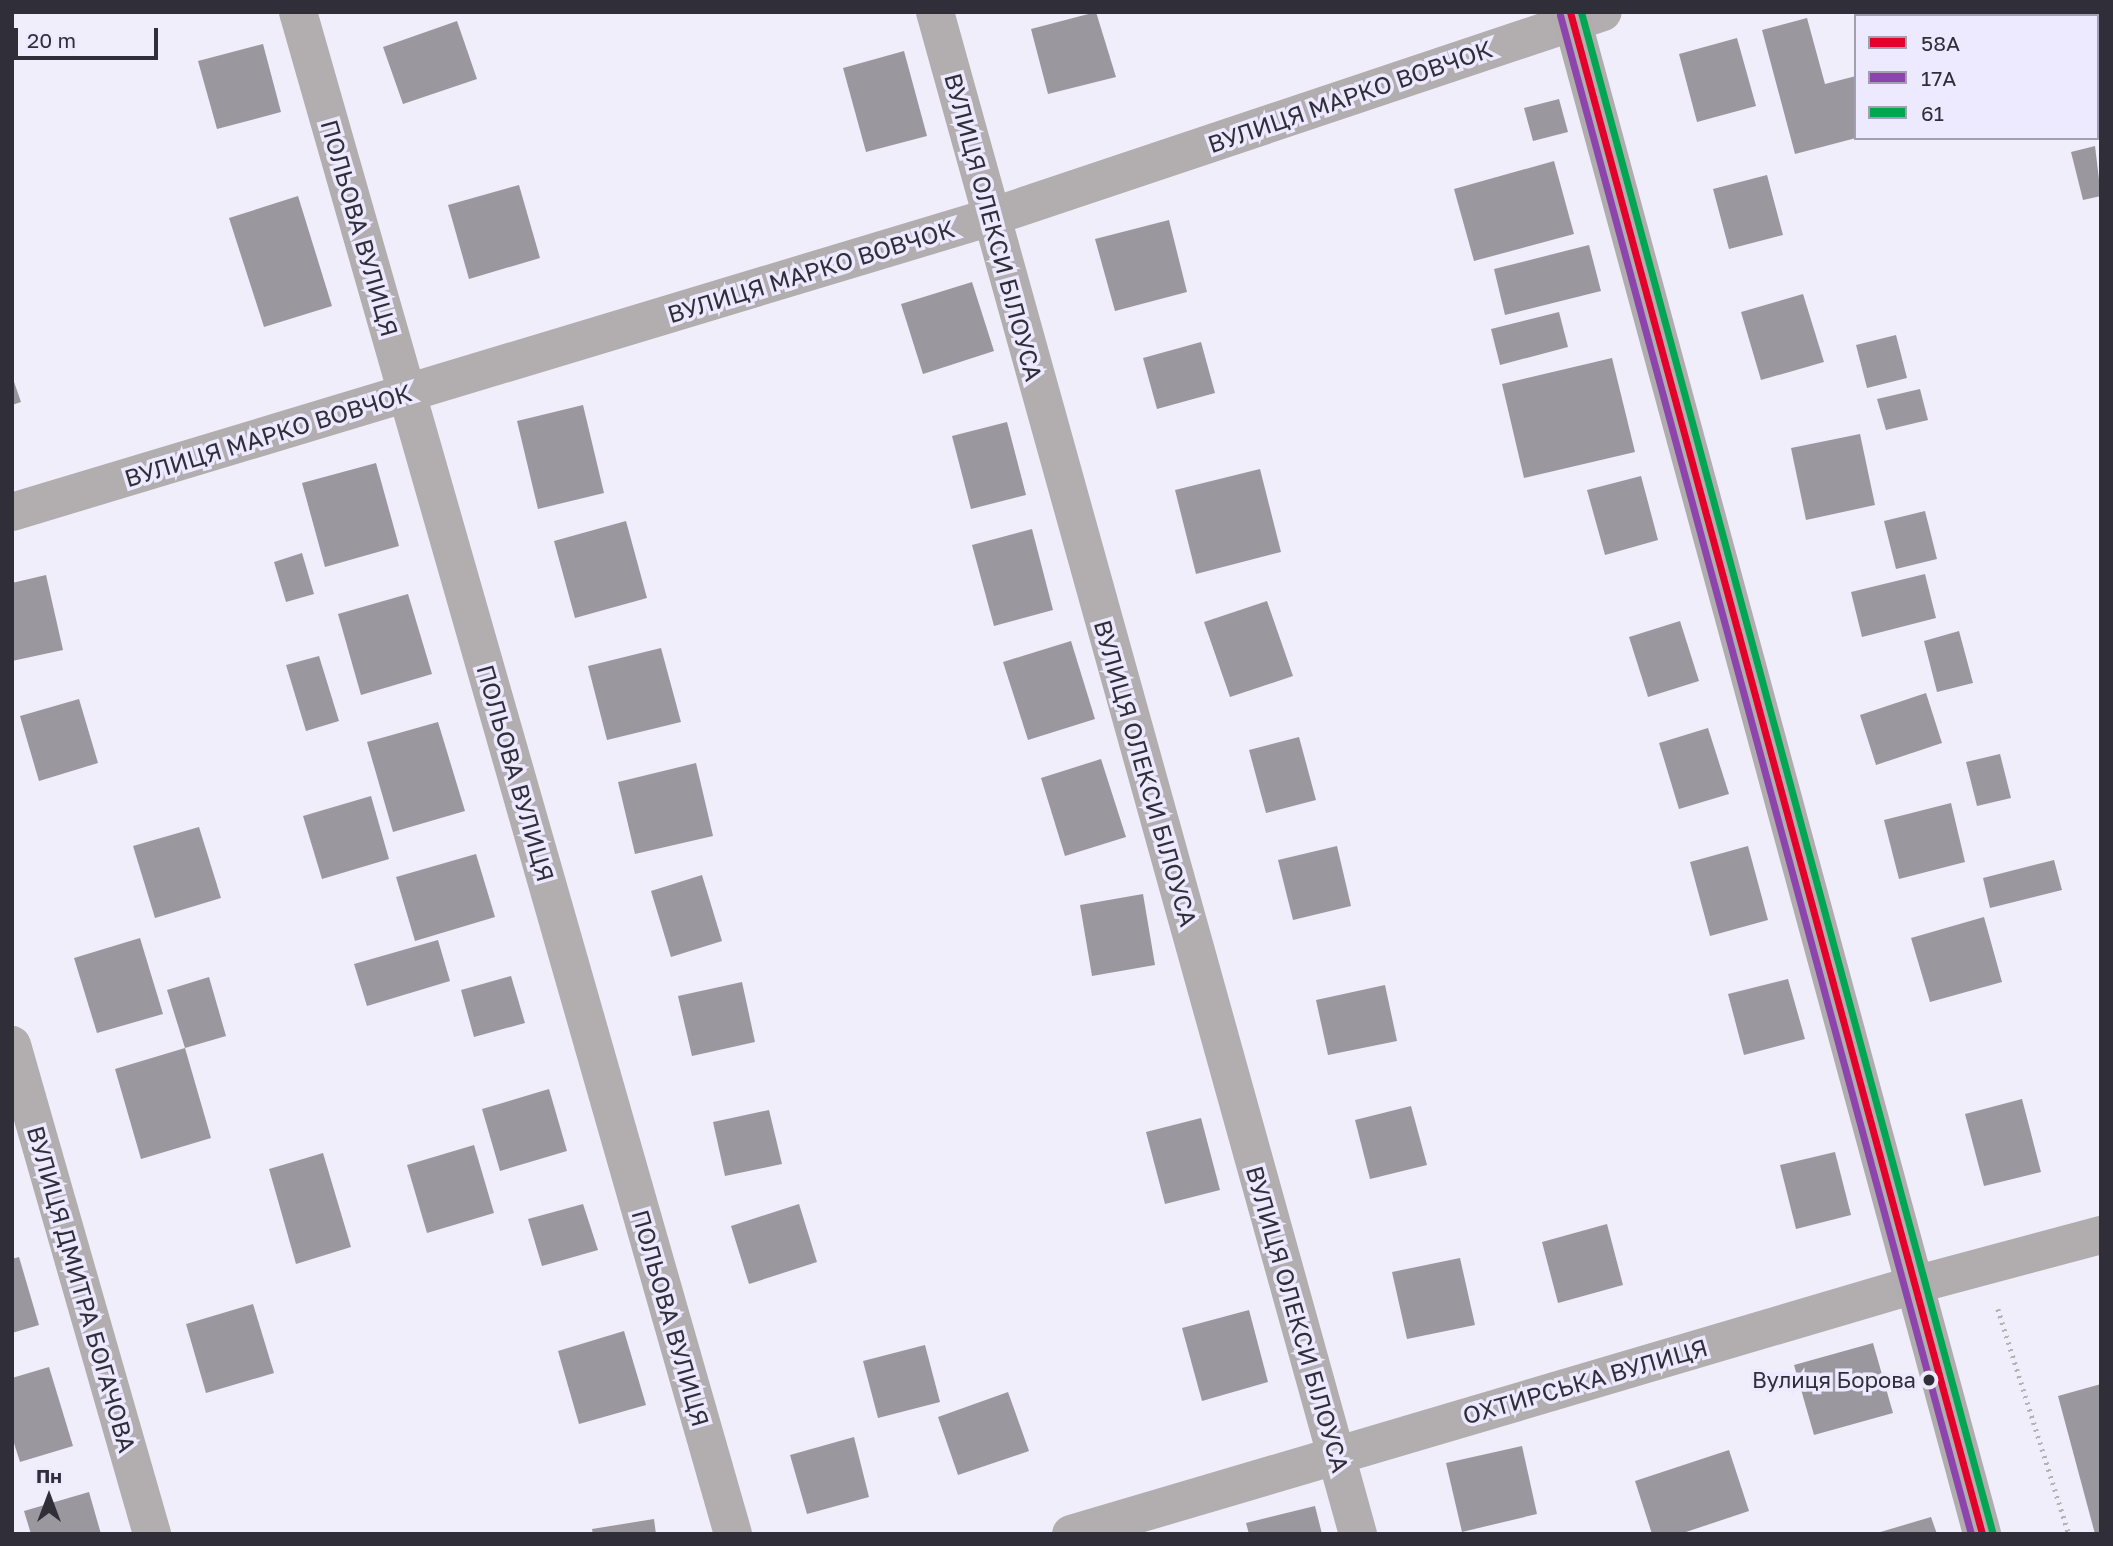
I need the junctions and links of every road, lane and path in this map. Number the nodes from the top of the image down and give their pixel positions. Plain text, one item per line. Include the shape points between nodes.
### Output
1 (298, 12) edge
2 (935, 12) edge
3 (1582, 15) edge
4 (991, 217) junction
5 (407, 393) junction
6 (12, 512) edge
7 (12, 1045) edge
8 (2101, 1236) edge
9 (1914, 1285) junction
10 (2009, 1306) dead end
11 (1335, 1454) junction
12 (152, 1534) edge
13 (733, 1534) edge
14 (1071, 1534) edge
15 (1358, 1534) edge
16 (1982, 1534) edge
17 (2069, 1534) edge

1 - 5 street, ПОЛЬОВА ВУЛИЦЯ
2 - 4 street, ВУЛИЦЯ ОЛЕКСИ БІЛОУСА
3 - 4 street, ВУЛИЦЯ МАРКО ВОВЧОК
3 - 9 street
4 - 5 street, ВУЛИЦЯ МАРКО ВОВЧОК
4 - 11 street, ВУЛИЦЯ ОЛЕКСИ БІЛОУСА
5 - 6 street, ВУЛИЦЯ МАРКО ВОВЧОК
5 - 13 street, ПОЛЬОВА ВУЛИЦЯ
7 - 12 street, ВУЛИЦЯ ДМИТРА БОГАЧОВА
8 - 9 street, ОХТИРСЬКА ВУЛИЦЯ
9 - 11 street, ОХТИРСЬКА ВУЛИЦЯ
9 - 16 street
10 - 17 path via 1996,1309
11 - 14 street, ОХТИРСЬКА ВУЛИЦЯ
11 - 15 street, ВУЛИЦЯ ОЛЕКСИ БІЛОУСА

